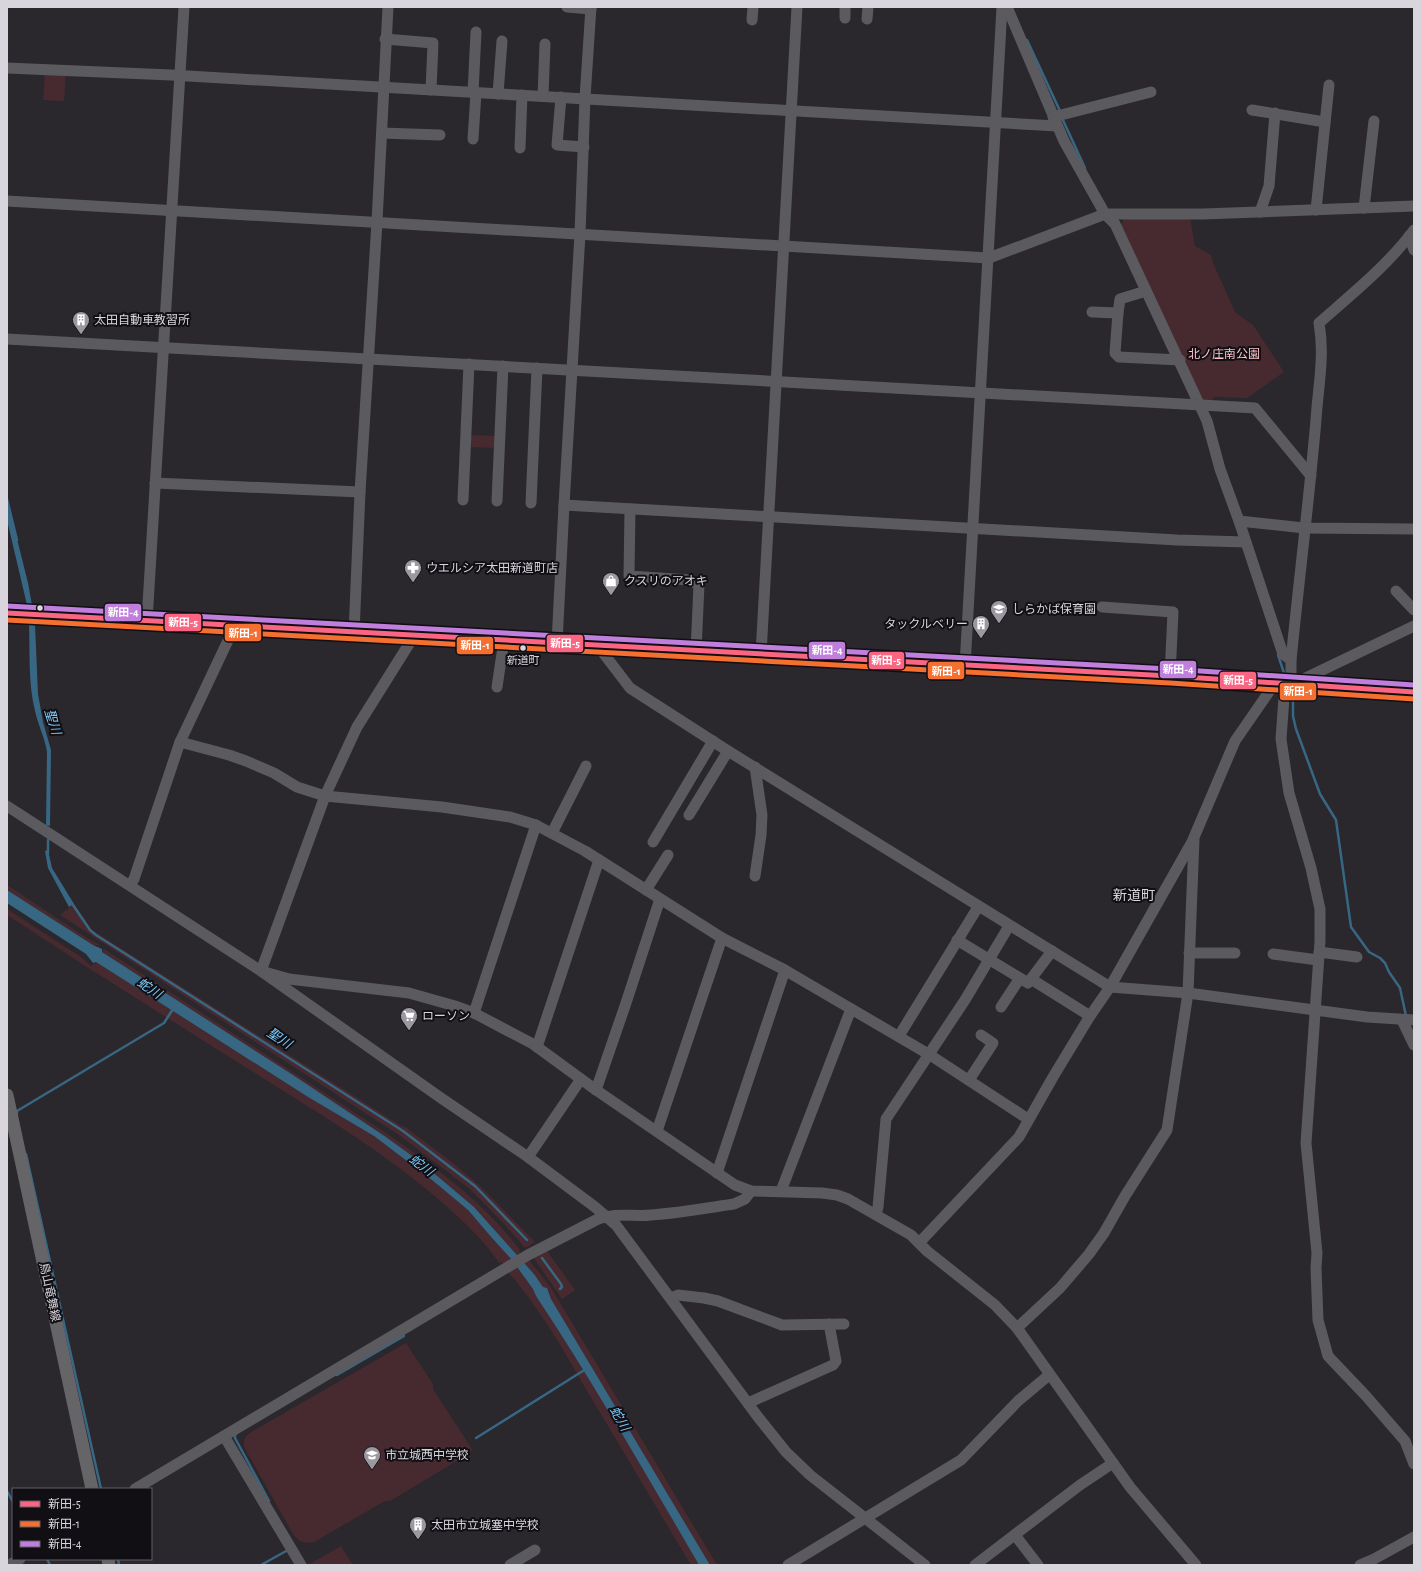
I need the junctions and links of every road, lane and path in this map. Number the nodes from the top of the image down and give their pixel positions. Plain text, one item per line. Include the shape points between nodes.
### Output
1 (184, 7) edge
2 (388, 7) edge
3 (567, 7) edge
4 (753, 7) edge
5 (797, 7) edge
6 (868, 7) edge
7 (1002, 7) edge
8 (1007, 7) edge
9 (591, 8) edge
10 (867, 19) dead end
11 (752, 20) dead end
12 (476, 32) dead end
13 (385, 39) junction
14 (502, 41) dead end
15 (545, 44) dead end
16 (7, 68) edge
17 (179, 76) junction
18 (1329, 85) dead end
19 (383, 88) junction
20 (430, 90) junction
21 (1151, 92) dead end
22 (474, 93) junction
23 (498, 94) junction
24 (522, 95) junction
25 (543, 96) junction
26 (560, 97) junction
27 (585, 98) junction
28 (1252, 110) dead end
29 (792, 111) junction
30 (1275, 113) junction
31 (1374, 120) dead end
32 (996, 122) junction
33 (1055, 122) junction
34 (1325, 122) junction
35 (382, 133) junction
36 (440, 135) dead end
37 (473, 139) dead end
38 (584, 147) junction
39 (520, 148) dead end
40 (7, 201) edge
41 (1414, 206) edge
42 (1364, 208) junction
43 (1316, 210) junction
44 (171, 211) junction
45 (1260, 212) junction
46 (1105, 214) junction
47 (377, 222) junction
48 (1411, 233) edge
49 (580, 234) junction
50 (785, 246) junction
51 (1414, 250) edge
52 (989, 258) junction
53 (1146, 291) junction
54 (1092, 312) dead end
55 (1118, 313) junction
56 (7, 339) edge
57 (164, 347) junction
58 (368, 359) junction
59 (1180, 360) junction
60 (469, 364) junction
61 (503, 366) junction
62 (537, 368) junction
63 (572, 370) junction
64 (776, 381) junction
65 (980, 392) junction
66 (1199, 404) junction
67 (1311, 476) junction
68 (155, 483) junction
69 (360, 492) junction
70 (463, 500) dead end
71 (497, 501) dead end
72 (530, 503) dead end
73 (564, 505) junction
74 (630, 508) junction
75 (769, 516) junction
76 (1239, 521) junction
77 (973, 527) junction
78 (1304, 528) junction
79 (1414, 529) edge
80 (1246, 542) junction
81 (1396, 591) dead end
82 (1102, 607) dead end
83 (1414, 610) edge
84 (7, 613) edge
85 (147, 622) junction
86 (233, 626) junction
87 (1414, 626) edge
88 (354, 632) junction
89 (414, 636) junction
90 (504, 640) junction
91 (557, 643) junction
92 (600, 645) junction
93 (696, 651) junction
94 (761, 654) junction
95 (1290, 660) junction
96 (965, 666) junction
97 (1170, 676) junction
98 (1284, 684) junction
99 (498, 687) dead end
100 (1414, 692) edge
101 (180, 742) junction
102 (713, 742) junction
103 (728, 751) junction
104 (586, 766) dead end
105 (755, 767) junction
106 (325, 796) junction
107 (7, 806) edge
108 (689, 815) dead end
109 (536, 825) junction
110 (552, 833) junction
111 (1194, 837) junction
112 (653, 842) dead end
113 (668, 855) dead end
114 (599, 860) junction
115 (755, 876) dead end
116 (130, 885) junction
117 (646, 890) junction
118 (660, 899) junction
119 (978, 906) junction
120 (1009, 926) junction
121 (722, 938) junction
122 (957, 940) junction
123 (1052, 952) junction
124 (1190, 952) junction
125 (1235, 953) dead end
126 (1273, 954) dead end
127 (1319, 956) junction
128 (1357, 957) dead end
129 (990, 961) junction
130 (785, 970) junction
131 (261, 971) junction
132 (1020, 978) junction
133 (1031, 979) junction
134 (1110, 987) junction
135 (1188, 993) junction
136 (1001, 1007) dead end
137 (851, 1009) junction
138 (1315, 1010) junction
139 (474, 1013) junction
140 (1090, 1016) junction
141 (1402, 1020) junction
142 (1414, 1020) edge
143 (981, 1035) dead end
144 (898, 1036) junction
145 (1414, 1045) edge
146 (537, 1047) junction
147 (930, 1055) junction
148 (581, 1079) junction
149 (969, 1080) junction
150 (596, 1090) junction
151 (7, 1095) edge
152 (1028, 1119) junction
153 (656, 1131) junction
154 (528, 1158) junction
155 (717, 1173) junction
156 (751, 1191) junction
157 (781, 1191) junction
158 (876, 1214) junction
159 (606, 1216) junction
160 (919, 1243) junction
161 (670, 1298) junction
162 (829, 1324) junction
163 (844, 1324) dead end
164 (1016, 1328) junction
165 (1049, 1375) junction
166 (748, 1403) junction
167 (224, 1436) junction
168 (1113, 1463) junction
169 (1414, 1464) edge
170 (92, 1488) edge
171 (137, 1488) edge
172 (864, 1518) junction
173 (1015, 1535) junction
174 (1414, 1537) edge
175 (535, 1550) dead end
176 (18, 1560) edge
177 (1376, 1562) edge
178 (9, 1565) edge
179 (301, 1565) edge
180 (510, 1565) edge
181 (788, 1565) edge
182 (925, 1565) edge
183 (975, 1565) edge
184 (1038, 1565) edge
185 (1196, 1565) edge
186 (1360, 1565) edge

1 - 17 street
2 - 13 street
3 - 9 street
4 - 11 street
5 - 29 street
6 - 10 street
7 - 32 street
8 - 33 street
9 - 27 street
12 - 22 street
13 - 19 street
13 - 20 street via 433,43
14 - 23 street
15 - 25 street
16 - 17 street
17 - 19 street
17 - 44 street
18 - 34 street
19 - 20 street
19 - 35 street
20 - 22 street
21 - 33 street
22 - 23 street
22 - 37 street
23 - 24 street
24 - 25 street
24 - 39 street
25 - 26 street
26 - 27 street
26 - 38 street via 557,145
27 - 29 street
27 - 38 street
28 - 30 street
29 - 32 street
29 - 50 street
30 - 34 street
30 - 45 street via 1269,186
31 - 42 street
32 - 33 street
32 - 52 street
33 - 46 street
34 - 43 street
35 - 36 street
35 - 47 street
38 - 49 street
40 - 44 street
41 - 42 street
42 - 43 street
43 - 45 street
44 - 47 street
44 - 57 street
45 - 46 street
46 - 52 street
46 - 53 street via 1115,224
47 - 49 street
47 - 58 street
48 - 51 street
48 - 67 street via 1368,279 1319,323 1322,363
49 - 50 street
49 - 63 street
50 - 52 street
50 - 64 street
52 - 65 street
53 - 55 street via 1120,299
53 - 59 street
54 - 55 street
55 - 59 street via 1115,353 1119,357
56 - 57 street
57 - 58 street
57 - 68 street
58 - 60 street
58 - 69 street
59 - 66 street
60 - 61 street
60 - 70 street
61 - 62 street
61 - 71 street
62 - 63 street
62 - 72 street
63 - 64 street
63 - 73 street
64 - 65 street
64 - 75 street
65 - 66 street
65 - 77 street
66 - 67 street via 1255,408
66 - 76 street via 1207,421 1220,469
67 - 78 street
68 - 69 street
68 - 85 street
69 - 88 street
73 - 74 street
73 - 91 street
74 - 75 street
74 - 93 street via 629,576 690,580 699,585
75 - 77 street
75 - 94 street
76 - 78 street
76 - 80 street
77 - 80 street
77 - 96 street
78 - 79 street
78 - 95 street
80 - 95 street via 1283,654
81 - 83 street
82 - 97 street via 1173,612
84 - 85 main road
85 - 86 main road
86 - 88 main road
86 - 101 street
87 - 98 street
88 - 89 main road
89 - 90 main road
89 - 106 street via 357,727
90 - 91 main road
90 - 99 street
91 - 92 main road
92 - 93 main road
92 - 102 street via 630,688
93 - 94 main road
94 - 96 main road
95 - 98 street
96 - 97 main road
97 - 98 main road
98 - 100 main road
98 - 111 street via 1235,741
98 - 127 street via 1281,739 1289,793 1320,909
101 - 106 street via 241,759 274,773 297,787
101 - 116 street
102 - 103 street
102 - 112 street
103 - 105 street
103 - 108 street
104 - 110 street
105 - 115 street via 762,814
105 - 119 street
106 - 109 street via 442,807 510,817
106 - 131 street
107 - 116 street
109 - 110 street
109 - 139 street
110 - 114 street
111 - 124 street
111 - 134 street
113 - 117 street
114 - 117 street
114 - 146 street
116 - 131 street
117 - 118 street
118 - 121 street
118 - 150 street
119 - 120 street
119 - 122 street
120 - 123 street
120 - 129 street
121 - 130 street
121 - 153 street
122 - 129 street
122 - 144 street
123 - 133 street
123 - 134 street
124 - 125 street
124 - 135 street
126 - 127 street
127 - 128 street
127 - 138 street
129 - 132 street
129 - 147 street
130 - 137 street
130 - 155 street
131 - 139 street via 289,979 409,993
131 - 154 street
132 - 133 street via 1028,983
132 - 136 street
133 - 140 street
134 - 135 street
134 - 140 street
135 - 138 street
135 - 164 street via 1167,1130 1089,1254 1060,1288
137 - 144 street
137 - 157 street
138 - 141 street
138 - 169 street via 1306,1143 1316,1253 1318,1320 1328,1356 1400,1434
139 - 146 street
140 - 152 street
141 - 142 street
141 - 145 street
143 - 149 street via 992,1043
144 - 147 street
146 - 148 street
147 - 149 street
147 - 158 street via 886,1119
148 - 150 street
148 - 154 street
149 - 152 street
150 - 153 street
151 - 170 main road, 鳥山竜舞線
152 - 160 street via 1019,1137
153 - 155 street
154 - 159 street
155 - 156 street via 734,1185
156 - 157 street
156 - 159 street via 745,1199 734,1204 652,1215
157 - 158 street via 837,1195
158 - 160 street via 911,1235
159 - 161 street via 616,1225
159 - 167 street via 526,1256
160 - 164 street via 995,1306
161 - 162 street via 678,1295 718,1301 782,1325
161 - 166 street
162 - 163 street
162 - 166 street via 836,1361 833,1365
164 - 165 street
165 - 168 street
165 - 172 street via 1018,1401 961,1460
166 - 172 street via 788,1454
167 - 171 street
167 - 179 street
168 - 173 street
168 - 185 street
172 - 181 street
172 - 182 street
173 - 183 street
173 - 184 street
174 - 177 street
175 - 180 street
176 - 178 street
177 - 186 street

